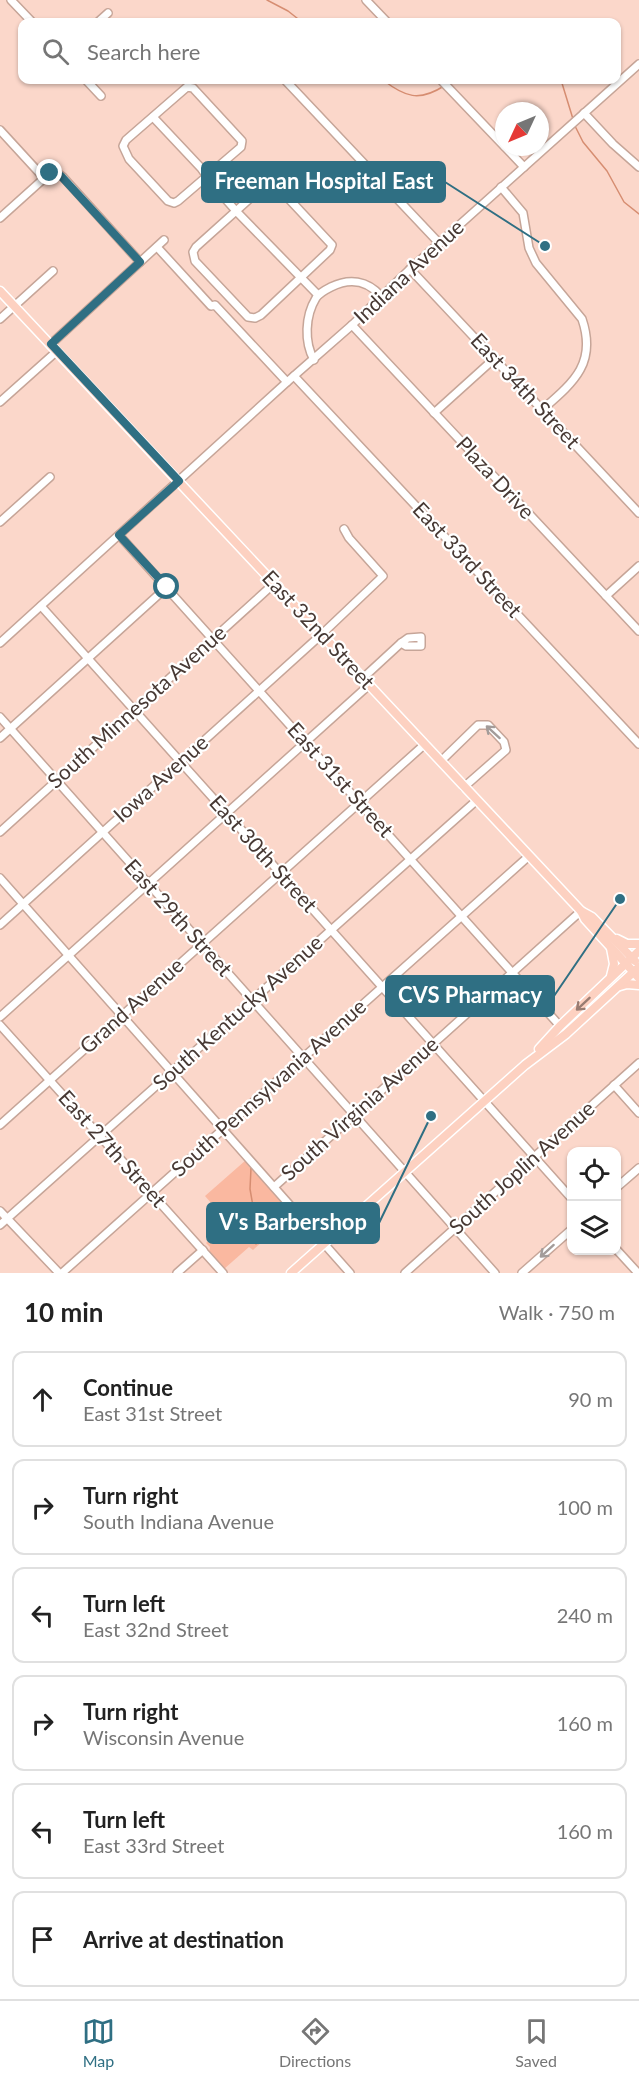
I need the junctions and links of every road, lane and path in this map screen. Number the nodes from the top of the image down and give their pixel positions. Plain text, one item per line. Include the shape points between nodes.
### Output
1 (11, 0) edge
2 (366, 0) edge
3 (108, 13) dead end
4 (28, 18) edge
5 (102, 18) edge
6 (383, 18) edge
7 (639, 64) edge
8 (621, 80) edge
9 (90, 84) edge
10 (289, 84) edge
11 (445, 84) edge
12 (617, 84) edge
13 (101, 96) dead end
14 (584, 113) junction
15 (153, 117) junction
16 (0, 130) edge
17 (495, 137) edge
18 (513, 156) edge
19 (524, 167) junction
20 (639, 167) edge
21 (47, 175) junction
22 (206, 176) junction
23 (501, 187) junction
24 (237, 212) junction
25 (0, 218) edge
26 (164, 240) dead end
27 (439, 243) junction
28 (157, 247) junction
29 (140, 262) junction
30 (410, 269) junction
31 (53, 271) dead end
32 (301, 278) junction
33 (0, 291) edge
34 (318, 295) junction
35 (381, 296) junction
36 (15, 306) junction
37 (0, 320) edge
38 (352, 325) junction
39 (54, 347) junction
40 (495, 358) junction
41 (314, 360) junction
42 (294, 376) junction
43 (287, 382) junction
44 (1, 400) edge
45 (543, 409) junction
46 (434, 413) junction
47 (50, 477) dead end
48 (179, 481) junction
49 (639, 513) edge
50 (0, 522) edge
51 (344, 529) dead end
52 (119, 535) junction
53 (639, 566) edge
54 (272, 581) junction
55 (167, 587) junction
56 (606, 596) junction
57 (41, 606) junction
58 (639, 631) edge
59 (322, 634) junction
60 (213, 639) junction
61 (400, 643) dead end
62 (0, 644) edge
63 (88, 658) junction
64 (366, 681) junction
65 (260, 690) junction
66 (135, 710) junction
67 (0, 717) edge
68 (10, 729) junction
69 (0, 738) edge
70 (306, 742) junction
71 (425, 744) junction
72 (639, 744) edge
73 (181, 761) junction
74 (441, 761) junction
75 (56, 781) junction
76 (464, 787) junction
77 (477, 800) junction
78 (359, 802) junction
79 (226, 813) junction
80 (0, 832) edge
81 (102, 833) junction
82 (529, 856) junction
83 (411, 859) junction
84 (280, 873) junction
85 (0, 878) edge
86 (148, 884) junction
87 (23, 904) junction
88 (581, 911) junction
89 (462, 916) junction
90 (0, 925) edge
91 (332, 930) junction
92 (611, 936) junction
93 (201, 944) junction
94 (639, 944) edge
95 (611, 947) junction
96 (639, 951) edge
97 (69, 955) junction
98 (629, 961) junction
99 (638, 970) edge
100 (513, 973) junction
101 (609, 980) junction
102 (639, 985) edge
103 (382, 987) junction
104 (617, 988) junction
105 (251, 1000) junction
106 (122, 1015) junction
107 (0, 1017) edge
108 (0, 1025) edge
109 (560, 1026) junction
110 (432, 1044) junction
111 (302, 1058) junction
112 (639, 1063) edge
113 (525, 1065) junction
114 (172, 1072) junction
115 (50, 1080) junction
116 (614, 1085) junction
117 (484, 1102) junction
118 (639, 1113) edge
119 (353, 1116) junction
120 (0, 1125) edge
121 (223, 1129) junction
122 (100, 1136) junction
123 (534, 1157) junction
124 (639, 1168) edge
125 (404, 1172) junction
126 (621, 1184) edge
127 (274, 1187) junction
128 (567, 1193) edge
129 (151, 1194) junction
130 (0, 1211) edge
131 (7, 1219) junction
132 (0, 1225) edge
133 (455, 1228) junction
134 (567, 1232) edge
135 (324, 1244) junction
136 (203, 1250) junction
137 (621, 1254) edge
138 (61, 1273) edge
139 (177, 1273) edge
140 (224, 1273) edge
141 (291, 1273) edge
142 (350, 1273) edge
143 (405, 1273) edge
144 (495, 1273) edge
145 (522, 1273) edge
146 (638, 1273) edge

1 - 4 street
2 - 6 street
3 - 5 street
7 - 8 street, Indiana Avenue
9 - 13 street
10 - 27 street
11 - 17 street
12 - 14 street, Indiana Avenue
14 - 19 street, Indiana Avenue
14 - 20 street
15 - 22 street
15 - 22 street via 126,140 123,146 129,159 174,203
15 - 22 street via 187,87 193,88 242,141 241,147
16 - 21 street
18 - 19 street
19 - 23 street, Indiana Avenue
21 - 25 street
21 - 29 street via 56,172 61,176
22 - 24 street
23 - 27 street, Indiana Avenue
23 - 45 street via 524,213 536,263 582,319 586,330 584,366
24 - 32 street
24 - 32 street via 266,184 274,183 324,234 332,245 330,250
24 - 32 street via 193,252 195,261 248,317 261,315
26 - 28 street
27 - 30 street, Indiana Avenue
28 - 29 street
28 - 43 street
29 - 39 street
30 - 35 street, Indiana Avenue
30 - 40 street, East 34th Street
31 - 36 street
32 - 34 street
33 - 36 main road, East 32nd Street
34 - 35 street via 349,281 368,284
34 - 41 street via 309,315 307,334
35 - 38 street, Indiana Avenue
36 - 37 street
36 - 39 main road, East 32nd Street
38 - 41 street, Indiana Avenue
38 - 46 street, Plaza Drive
39 - 44 street
39 - 48 main road, East 32nd Street
40 - 45 street, East 34th Street
40 - 46 street
41 - 42 street, Indiana Avenue
42 - 43 street, Indiana Avenue
42 - 72 street, East 33rd Street
43 - 48 street, Indiana Avenue
45 - 49 street, East 34th Street
46 - 56 street, Plaza Drive
47 - 50 street
48 - 52 street, Indiana Avenue
48 - 54 main road, East 32nd Street
51 - 59 street, Iowa Avenue via 383,576
52 - 55 street, East 31st Street
52 - 57 street, Indiana Avenue
53 - 56 street
54 - 59 main road, East 32nd Street
54 - 60 street, South Minnesota Avenue
55 - 60 street, East 31st Street
55 - 63 street
56 - 58 street, Plaza Drive
57 - 62 street, Indiana Avenue
57 - 63 street, East 30th Street
59 - 64 main road, East 32nd Street
59 - 65 street, Iowa Avenue
60 - 65 street, East 31st Street
60 - 66 street, South Minnesota Avenue
61 - 64 street
63 - 66 street, East 30th Street
63 - 68 street
64 - 70 street
64 - 71 main road, East 32nd Street
65 - 70 street, East 31st Street
65 - 73 street, Iowa Avenue
66 - 73 street, East 30th Street
66 - 75 street, South Minnesota Avenue
67 - 68 street, East 29th Street
68 - 69 street
68 - 75 street, East 29th Street
70 - 78 street, East 31st Street
70 - 79 street
71 - 74 main road, East 32nd Street
71 - 78 street, Grand Avenue
73 - 79 street, East 30th Street
73 - 81 street, Iowa Avenue
74 - 76 main road, East 32nd Street
76 -> 74 street via 506,750 504,742 488,725 478,725
75 - 80 street, South Minnesota Avenue
75 - 81 street, East 29th Street
76 - 77 main road, East 32nd Street
77 - 82 main road, East 32nd Street
77 - 83 street, South Kentucky Avenue
78 - 83 street, East 31st Street
78 - 84 street, Grand Avenue
79 - 84 street, East 30th Street
79 - 86 street
81 - 86 street, East 29th Street
81 - 87 street, Iowa Avenue
82 - 88 main road, East 32nd Street
82 - 89 street, South Pennsylvania Avenue
83 - 89 street, East 31st Street
83 - 91 street, South Kentucky Avenue
84 - 91 street, East 30th Street
84 - 93 street, Grand Avenue
85 - 87 street
86 - 93 street, East 29th Street
86 - 97 street
87 - 90 street, Iowa Avenue
87 - 97 street
88 - 92 main road
88 - 95 main road, East 32nd Street
88 - 100 street, South Virginia Avenue
89 - 100 street, East 31st Street
89 - 103 street, South Pennsylvania Avenue
91 - 103 street, East 30th Street
91 - 105 street, South Kentucky Avenue
92 - 94 main road via 627,944
92 - 98 main road
93 - 105 street, East 29th Street
93 - 106 street, Grand Avenue
95 - 98 main road, East 32nd Street
95 - 101 main road via 614,964
96 - 98 main road
97 - 106 street
97 - 107 street
98 - 99 main road
98 - 101 main road
99 - 104 main road
100 - 109 street, East 31st Street
100 - 110 street, South Virginia Avenue
101 -> 109 main road
102 - 104 main road
103 - 110 street, East 30th Street
103 - 111 street, South Pennsylvania Avenue
104 - 113 main road
105 - 111 street, East 29th Street
105 - 114 street, South Kentucky Avenue
106 - 114 street
106 - 115 street, Grand Avenue
108 - 115 street, East 27th Street
109 - 113 main road
110 - 117 street, East 30th Street
110 - 119 street, South Virginia Avenue
111 - 119 street, East 29th Street
111 - 121 street, South Pennsylvania Avenue
112 - 116 street, South Joplin Avenue
113 - 117 main road
114 - 121 street
114 - 122 street, South Kentucky Avenue
115 - 120 street, Grand Avenue
115 - 122 street, East 27th Street
116 - 118 street
116 - 123 street, South Joplin Avenue
117 - 123 street, East 30th Street
117 - 125 main road
119 - 125 street, East 29th Street
119 - 127 street, South Virginia Avenue
121 - 127 street
121 - 129 street, South Pennsylvania Avenue
122 - 129 street, East 27th Street
122 - 131 street, South Kentucky Avenue
123 - 128 street, East 30th Street
123 - 133 street, South Joplin Avenue
124 - 126 street
125 - 133 street, East 29th Street
125 - 135 main road
127 - 135 street
129 - 136 street, East 27th Street
129 - 138 street, South Pennsylvania Avenue
130 - 131 street
131 - 132 street, South Kentucky Avenue
131 - 138 street
133 - 143 street, South Joplin Avenue
133 - 144 street, East 29th Street
134 -> 145 street
135 - 141 main road
135 - 142 street
136 - 139 street
136 - 140 street, East 27th Street
137 - 146 street

